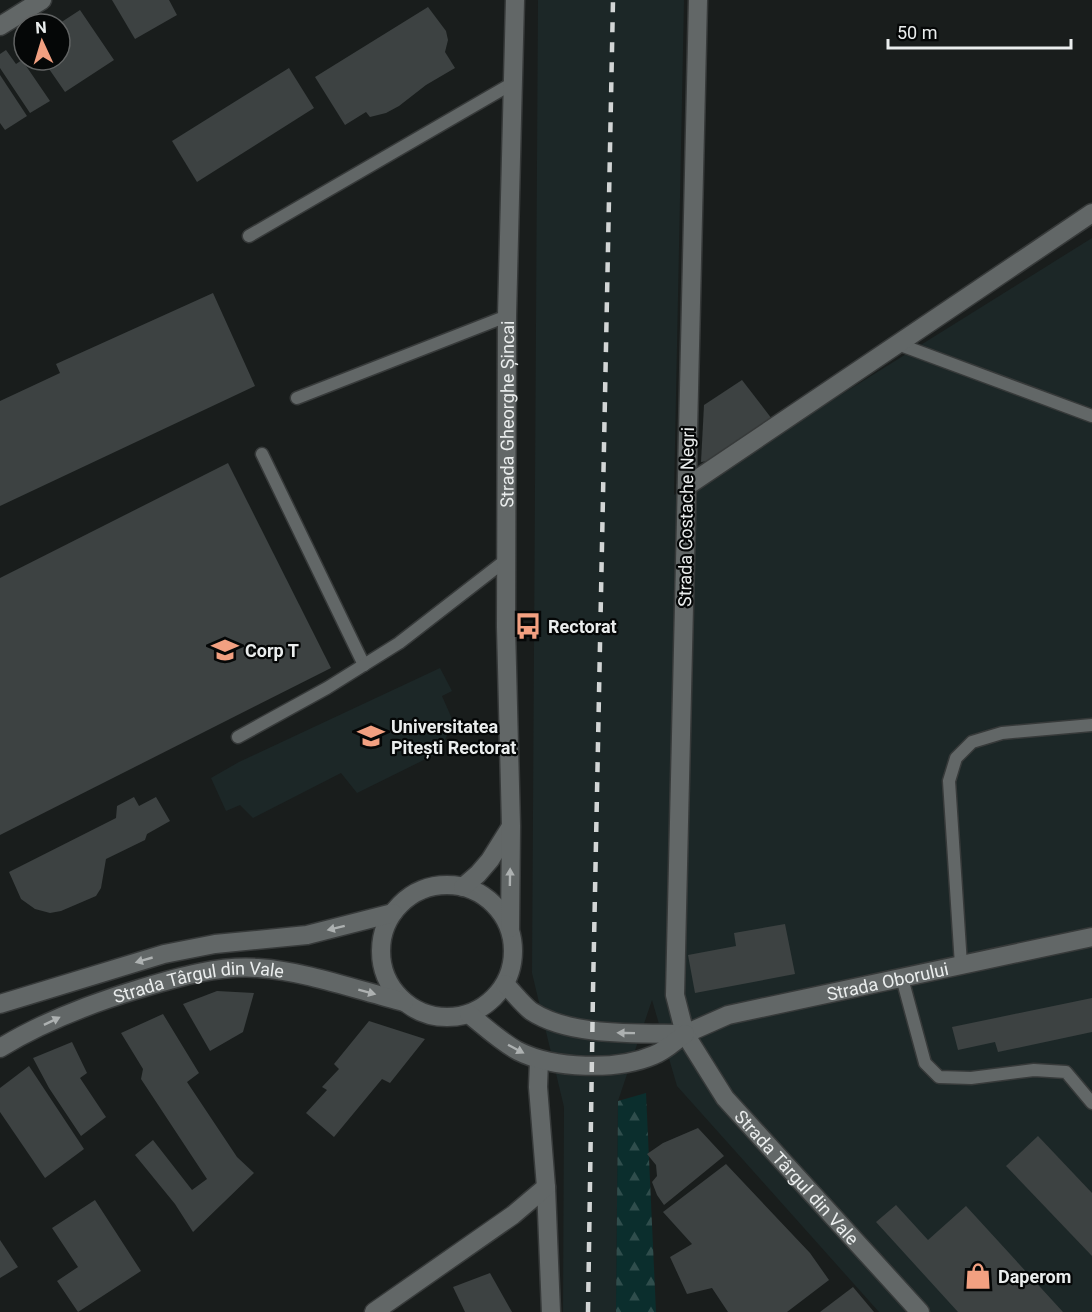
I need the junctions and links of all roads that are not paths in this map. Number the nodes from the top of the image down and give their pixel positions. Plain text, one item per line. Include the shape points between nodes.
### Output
1 (42, 0) edge
2 (515, 0) edge
3 (698, 0) edge
4 (0, 26) edge
5 (513, 83) junction
6 (1092, 213) edge
7 (249, 236) dead end
8 (507, 316) junction
9 (898, 344) junction
10 (297, 398) dead end
11 (1092, 416) edge
12 (262, 454) dead end
13 (687, 486) junction
14 (506, 560) junction
15 (364, 665) junction
16 (1092, 725) edge
17 (238, 737) dead end
18 (511, 826) junction
19 (463, 887) junction
20 (393, 913) junction
21 (510, 928) junction
22 (1092, 937) edge
23 (962, 965) junction
24 (902, 978) junction
25 (506, 984) junction
26 (404, 1002) junction
27 (0, 1005) edge
28 (469, 1014) junction
29 (685, 1034) junction
30 (0, 1048) edge
31 (539, 1060) junction
32 (1092, 1103) edge
33 (546, 1187) junction
34 (374, 1312) edge
35 (551, 1312) edge
36 (920, 1312) edge

1 - 4 main road
2 - 5 main road, Strada Gheorghe Șincai
3 - 13 main road, Strada Costache Negri
5 - 7 lane
5 - 8 main road, Strada Gheorghe Șincai
6 - 9 main road
8 - 10 lane
8 - 14 main road, Strada Gheorghe Șincai
9 - 11 lane
9 - 13 main road
12 - 15 lane
13 - 29 main road, Strada Costache Negri via 675,995
14 - 15 lane via 407,637
14 - 18 main road, Strada Gheorghe Șincai
15 - 17 lane
16 - 23 lane via 1002,733 972,742 956,758 949,781
18 - 19 main road via 490,861
21 -> 18 main road, Strada Gheorghe Șincai
19 - 20 main road via 443,885 424,889 406,899
19 - 21 main road via 483,895
20 - 26 main road via 384,931 383,969
20 -> 27 main road, Strada Târgul din Vale via 307,935 173,952
21 - 25 main road via 514,947
22 - 23 main road, Strada Oborului
23 - 24 main road, Strada Oborului
24 - 29 main road, Strada Oborului via 728,1015
24 - 32 lane via 925,1063 939,1077 971,1078 1034,1070 1066,1072
25 - 28 main road via 484,1007
29 -> 25 main road via 617,1033 570,1027 530,1010
26 - 28 main road via 435,1017
30 -> 26 main road, Strada Târgul din Vale via 106,999 219,969 255,967 290,971
28 -> 31 main road via 503,1042
29 - 31 main road via 656,1055 617,1065
29 - 36 main road, Strada Târgul din Vale via 725,1098
31 - 33 main road
33 - 34 main road via 513,1215
33 - 35 main road

